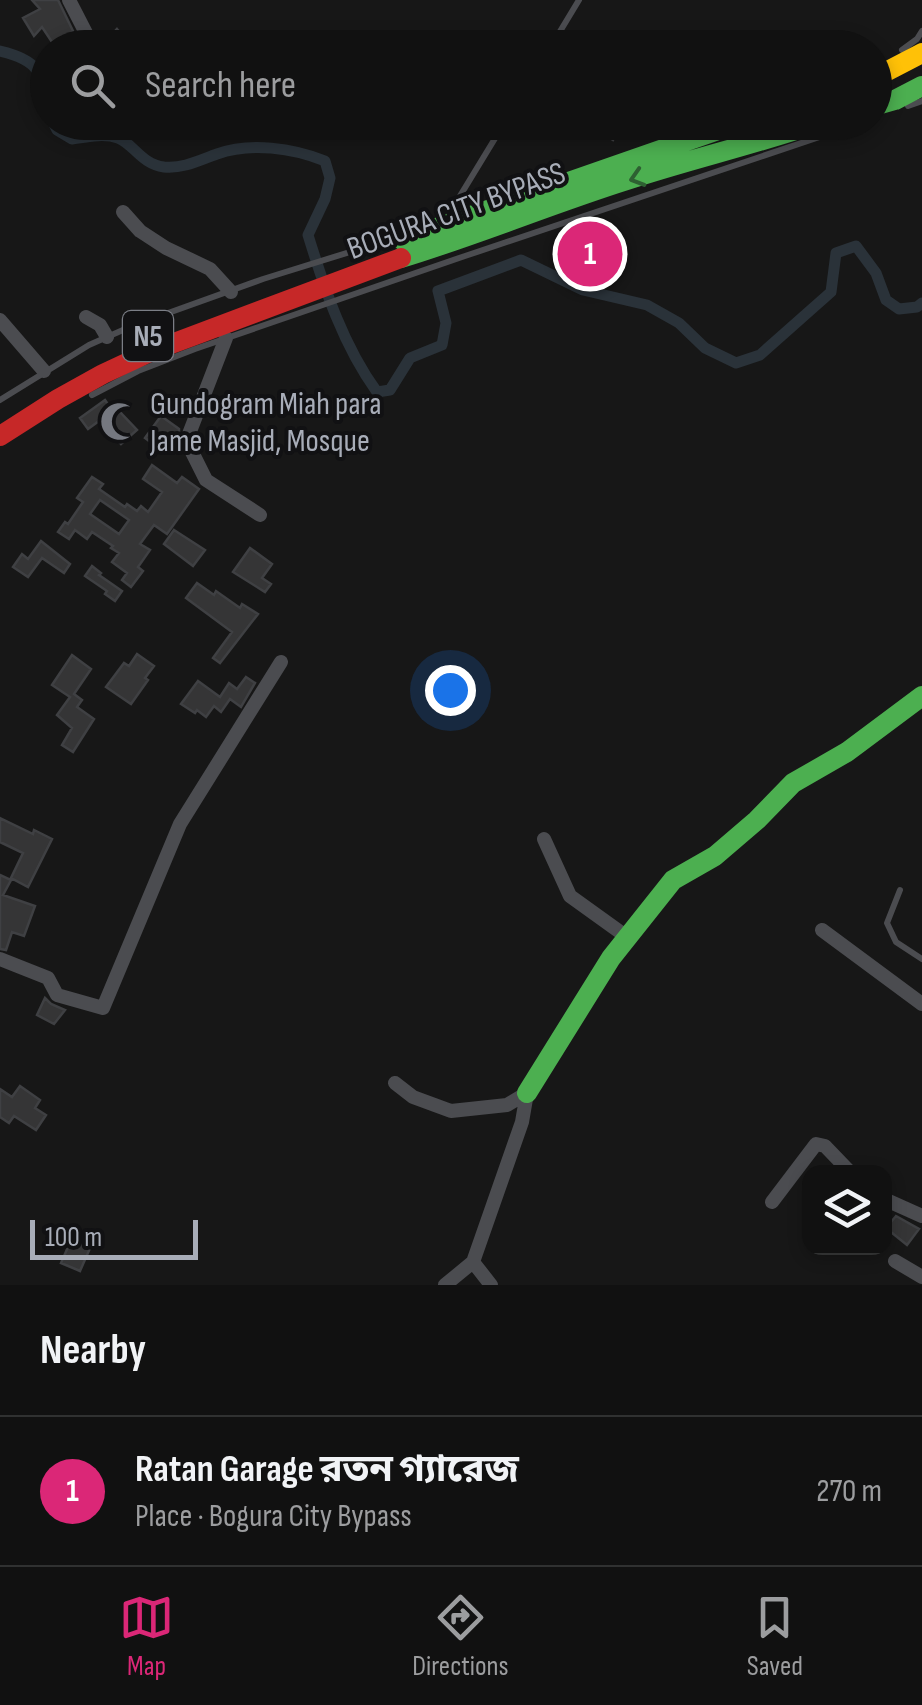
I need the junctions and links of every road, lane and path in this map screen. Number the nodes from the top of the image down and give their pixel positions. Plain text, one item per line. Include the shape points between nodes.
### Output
1 (69, 0) edge
2 (579, 0) edge
3 (84, 30) edge
4 (561, 30) edge
5 (922, 31) edge
6 (922, 52) edge
7 (892, 55) edge
8 (892, 68) edge
9 (922, 86) edge
10 (922, 101) edge
11 (892, 102) edge
12 (892, 107) edge
13 (494, 140) edge
14 (689, 140) edge
15 (774, 140) edge
16 (595, 163) dead end
17 (123, 212) dead end
18 (446, 220) junction
19 (338, 276) junction
20 (308, 286) junction
21 (232, 292) junction
22 (86, 317) dead end
23 (0, 320) edge
24 (108, 337) junction
25 (226, 338) junction
26 (44, 372) junction
27 (0, 400) edge
28 (82, 400) dead end
29 (0, 416) edge
30 (0, 436) edge
31 (260, 516) dead end
32 (281, 662) dead end
33 (922, 696) edge
34 (544, 839) dead end
35 (900, 890) dead end
36 (822, 930) dead end
37 (627, 937) junction
38 (0, 958) edge
39 (922, 959) edge
40 (922, 1004) edge
41 (394, 1083) dead end
42 (527, 1093) junction
43 (844, 1165) edge
44 (772, 1202) dead end
45 (892, 1203) edge
46 (922, 1216) edge
47 (474, 1262) junction
48 (895, 1262) dead end
49 (922, 1277) edge
50 (445, 1285) edge
51 (491, 1285) edge

1 - 3 street
2 - 4 lane
5 - 7 lane
6 - 8 main road
9 - 11 main road
10 - 12 lane
13 - 18 lane
14 - 19 main road, BOGURA CITY BYPASS via 548,188
15 - 19 main road, BOGURA CITY BYPASS via 627,180
16 - 18 lane
17 - 21 street via 166,248 210,268
18 - 19 lane
19 - 20 main road
19 - 20 lane
20 - 21 lane
20 - 25 lane
20 - 29 main road, N5 via 135,340
20 - 30 main road via 134,360
21 - 24 lane
22 - 24 street
23 - 26 street
24 - 26 lane
25 - 28 lane
25 - 31 street via 188,434 206,480
26 - 27 lane
32 - 38 street via 180,824 103,1008 58,995 48,978
33 - 37 main road via 793,784 715,856 673,880
34 - 37 street via 570,896
35 - 39 lane via 887,923 896,942
36 - 40 street
37 - 42 main road
41 - 42 street via 451,1111 507,1105
42 - 47 street
43 - 44 street via 816,1144
45 - 46 street
47 - 50 street
47 - 51 street
48 - 49 street

